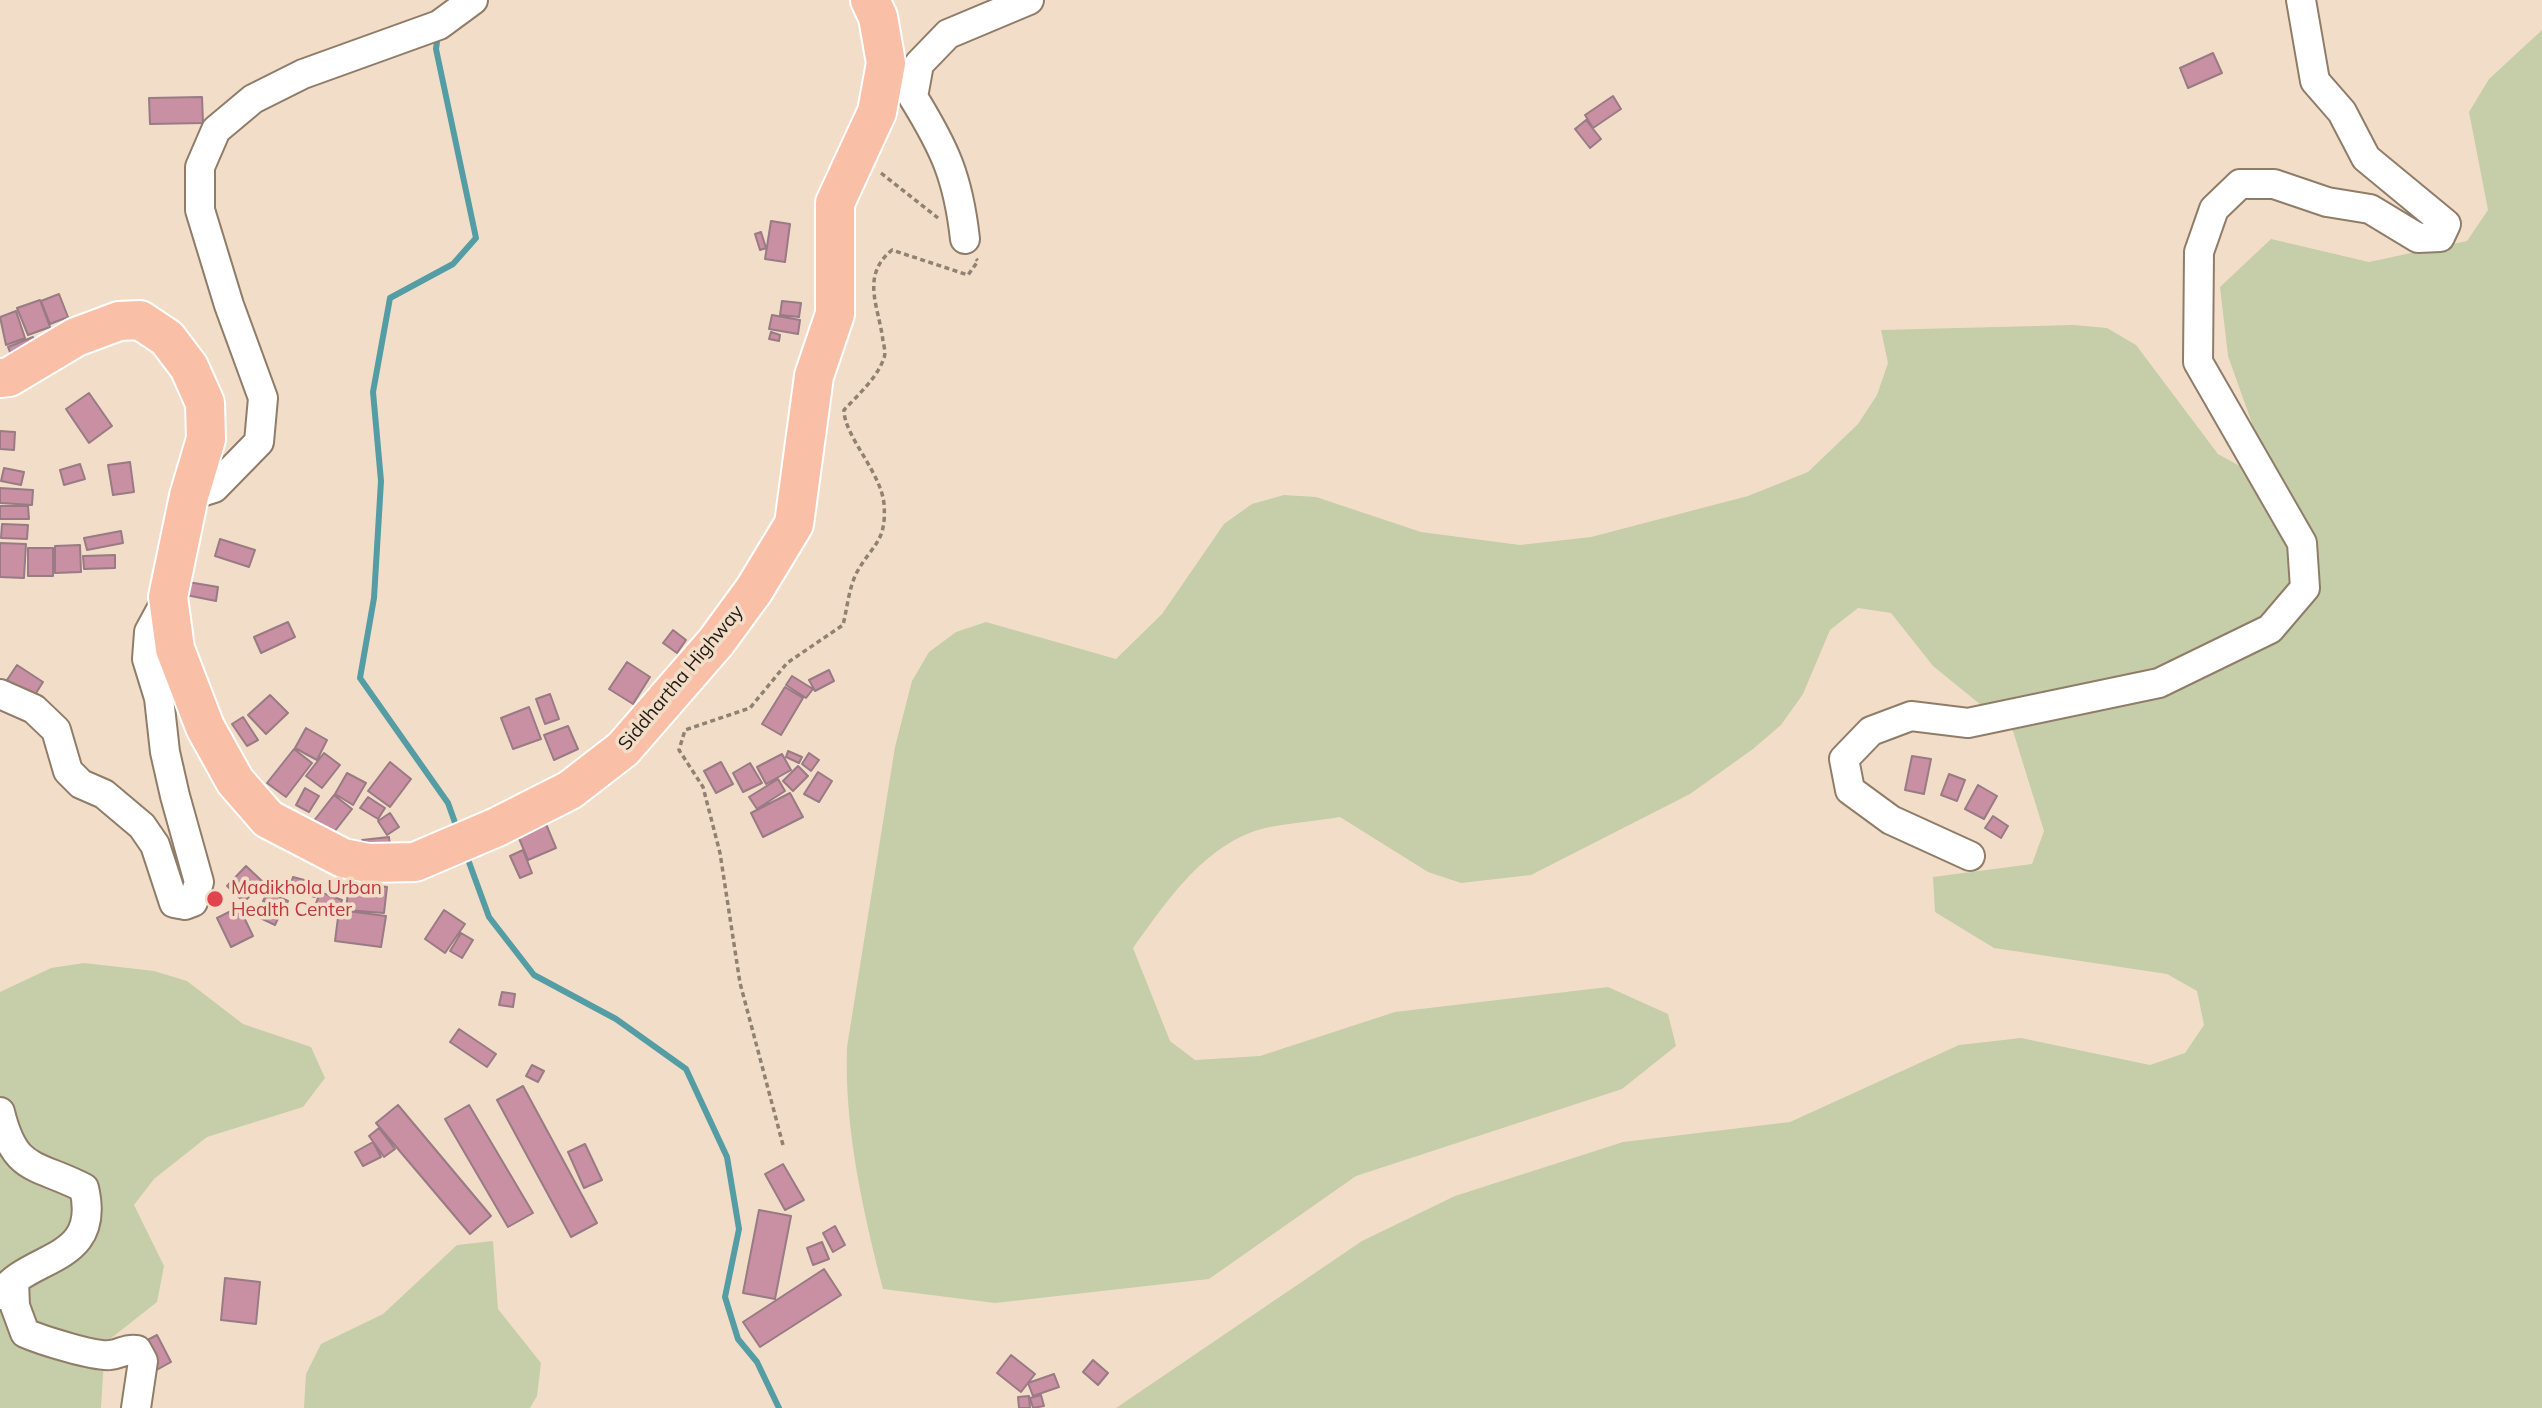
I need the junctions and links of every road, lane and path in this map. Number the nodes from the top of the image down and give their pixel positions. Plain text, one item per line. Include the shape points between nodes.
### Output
1 (473, 0) edge
2 (870, 0) edge
3 (1029, 0) edge
4 (2301, 0) edge
5 (858, 154) junction
6 (965, 239) junction
7 (0, 377) edge
8 (189, 496) junction
9 (168, 597) junction
10 (0, 694) edge
11 (1970, 856) dead end
12 (0, 1112) edge
13 (783, 1145) dead end
14 (7, 1288) edge
15 (136, 1408) edge

1 - 8 street via 439,25 303,74 253,99 216,130 200,167 200,210 263,398 259,442 214,488
2 - 5 highway, Siddhartha Highway via 878,17 886,63 877,112
3 - 6 street via 948,34 919,64 913,97 941,143 960,194
4 - 11 street via 2315,81 2342,111 2365,158 2446,225 2440,237 2418,238 2370,209 2326,202 2274,184 2240,184 2214,209 2199,252 2198,362 2302,543 2305,588 2270,629 2159,683 1968,723 1910,716 1871,731 1844,759 1850,790 1891,820
5 - 6 path
5 - 9 highway, Siddhartha Highway via 835,203 835,314 814,376 794,524 716,642 623,749 570,790 415,862 368,863 343,858 268,819 235,781 205,727 176,649
6 - 13 path via 978,261 968,275 892,250 880,260 872,286 885,356 872,379 844,410 844,420 869,461 884,503 880,542 856,574 843,625 787,663 750,708 685,730 679,750 703,787 720,853 740,983
7 - 8 highway, Siddhartha Highway via 9,377 76,337 119,321 140,320 167,338 189,367 205,403 206,439
8 - 9 highway, Siddhartha Highway
9 - 10 street via 149,632 147,659 159,698 175,796 199,881 193,902 174,903 155,845 142,826 68,771 56,730 34,709
12 - 14 street via 16,1156 83,1188 89,1211 84,1229 71,1246
14 - 15 street via 25,1333 109,1355 137,1350 144,1361

